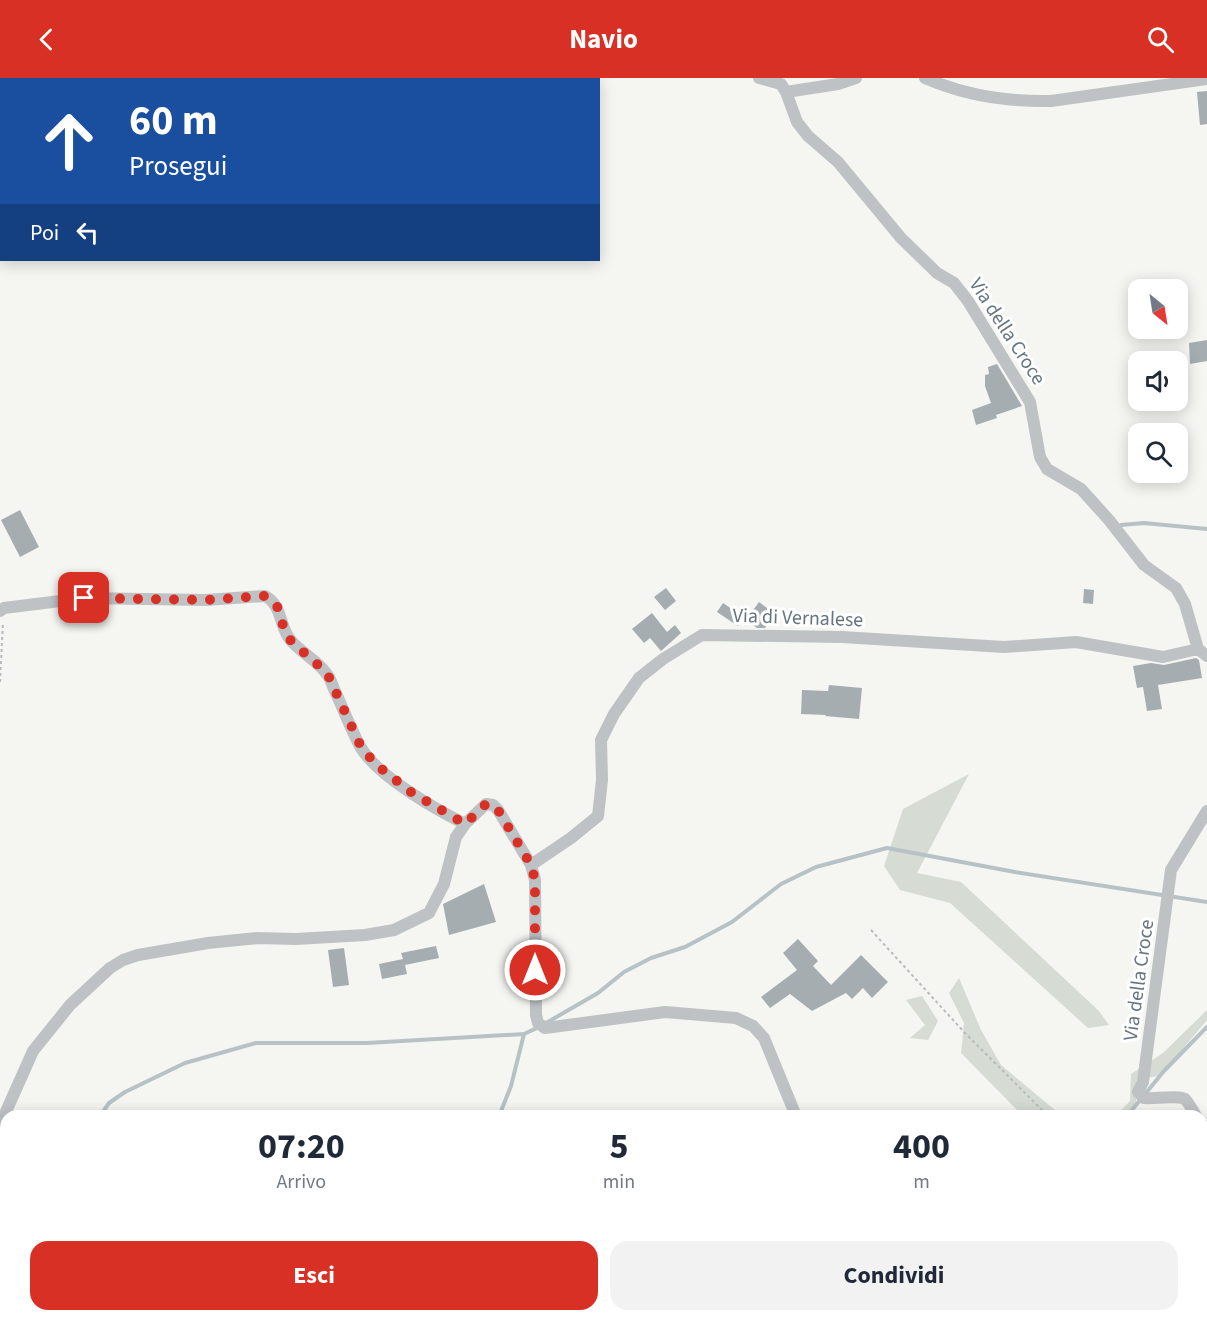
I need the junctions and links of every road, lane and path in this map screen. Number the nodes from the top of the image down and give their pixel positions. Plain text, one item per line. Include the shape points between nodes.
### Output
1 (759, 78) edge
2 (856, 78) edge
3 (925, 78) edge
4 (1207, 79) edge
5 (786, 92) junction
6 (2, 610) edge
7 (1203, 653) edge
8 (0, 682) edge
9 (1207, 812) edge
10 (465, 824) junction
11 (531, 865) junction
12 (871, 930) dead end
13 (7, 1110) edge
14 (794, 1110) edge
15 (1042, 1110) edge
16 (1192, 1110) edge

1 - 5 street via 781,84
2 - 5 street
3 - 4 street via 985,96 1035,101
5 - 7 street, Via della Croce via 797,122 808,136 838,162 901,238 937,273 954,283 968,301 1030,402 1040,457 1047,469 1081,489 1144,565 1176,588
6 - 8 path
6 - 10 street via 84,598 206,600 265,596 277,606 291,641 327,673 362,749 411,792
7 - 11 street, Via di Vernalese via 1163,657 1076,642 1004,647 842,637 702,634 639,678 614,714 601,740 598,816
9 - 16 street, Via della Croce via 1172,870 1143,1082 1138,1092 1144,1098 1178,1097
10 - 11 street via 486,804 493,805
10 - 13 street via 456,837 444,884 429,913 394,930 208,943 138,955 110,968 70,1005 33,1051
11 - 14 street via 535,880 538,1023 545,1028 665,1011 736,1017 764,1038
12 - 15 path

